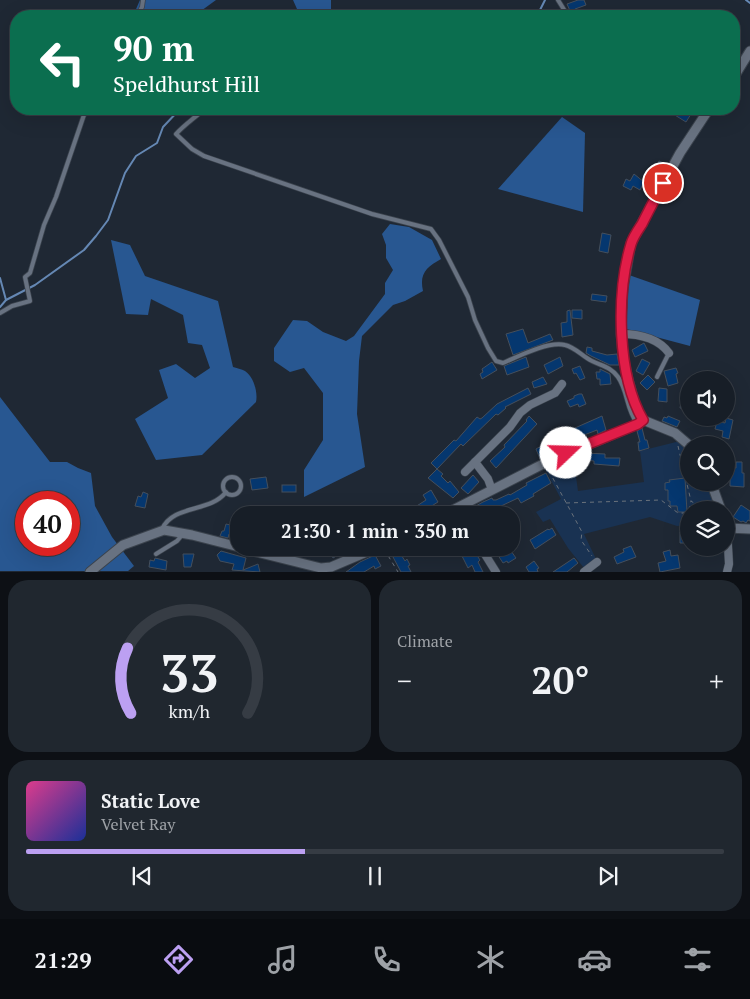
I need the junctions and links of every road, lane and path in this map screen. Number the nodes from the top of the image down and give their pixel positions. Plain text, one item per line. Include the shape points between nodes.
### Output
1 (750, 51) edge
2 (746, 63) edge
3 (84, 115) edge
4 (198, 115) edge
5 (705, 115) edge
6 (0, 313) edge
7 (621, 334) junction
8 (669, 353) joint
9 (657, 377) dead end
10 (562, 384) dead end
11 (641, 422) junction
12 (676, 433) junction
13 (680, 437) edge
14 (475, 462) junction
15 (545, 463) junction
16 (465, 472) dead end
17 (492, 490) junction
18 (226, 492) junction
19 (691, 501) edge
20 (566, 503) junction
21 (467, 506) edge
22 (680, 514) edge
23 (735, 528) edge
24 (750, 529) edge
25 (161, 531) junction
26 (183, 534) junction
27 (230, 545) edge
28 (156, 554) dead end
29 (270, 556) edge
30 (357, 556) edge
31 (389, 556) edge
32 (486, 556) edge
33 (728, 556) edge
34 (597, 562) joint
35 (318, 570) edge
36 (90, 572) edge
37 (398, 572) edge
38 (496, 572) edge
39 (584, 572) edge
40 (727, 572) edge

1 - 2 street
3 - 6 lane via 26,278 30,302
4 - 11 lane via 186,122 176,134 204,156 354,208 431,229 468,296 475,320 496,361 503,363 542,348 568,345 593,362 604,365 618,377 631,416
5 - 7 street via 680,153 631,243 623,289
7 - 8 street via 650,338
7 - 11 street via 628,379
8 - 9 lane
10 - 14 street via 555,393 520,413
11 - 12 street
11 - 15 street
12 - 13 street
12 - 19 path
14 - 16 street
14 - 17 street
15 - 17 street
15 - 20 path
17 - 21 street
18 - 18 lane via 223,488 225,480 233,477 238,480 239,491 234,494
18 - 25 lane via 217,500 173,516
20 - 22 path via 661,500
20 - 34 path via 582,532 582,540
23 - 24 street
25 - 26 street
25 - 36 street via 123,544
26 - 27 street
26 - 28 lane
29 - 35 street
30 - 35 street
31 - 37 path
32 - 38 street
33 - 40 street
34 - 39 street

